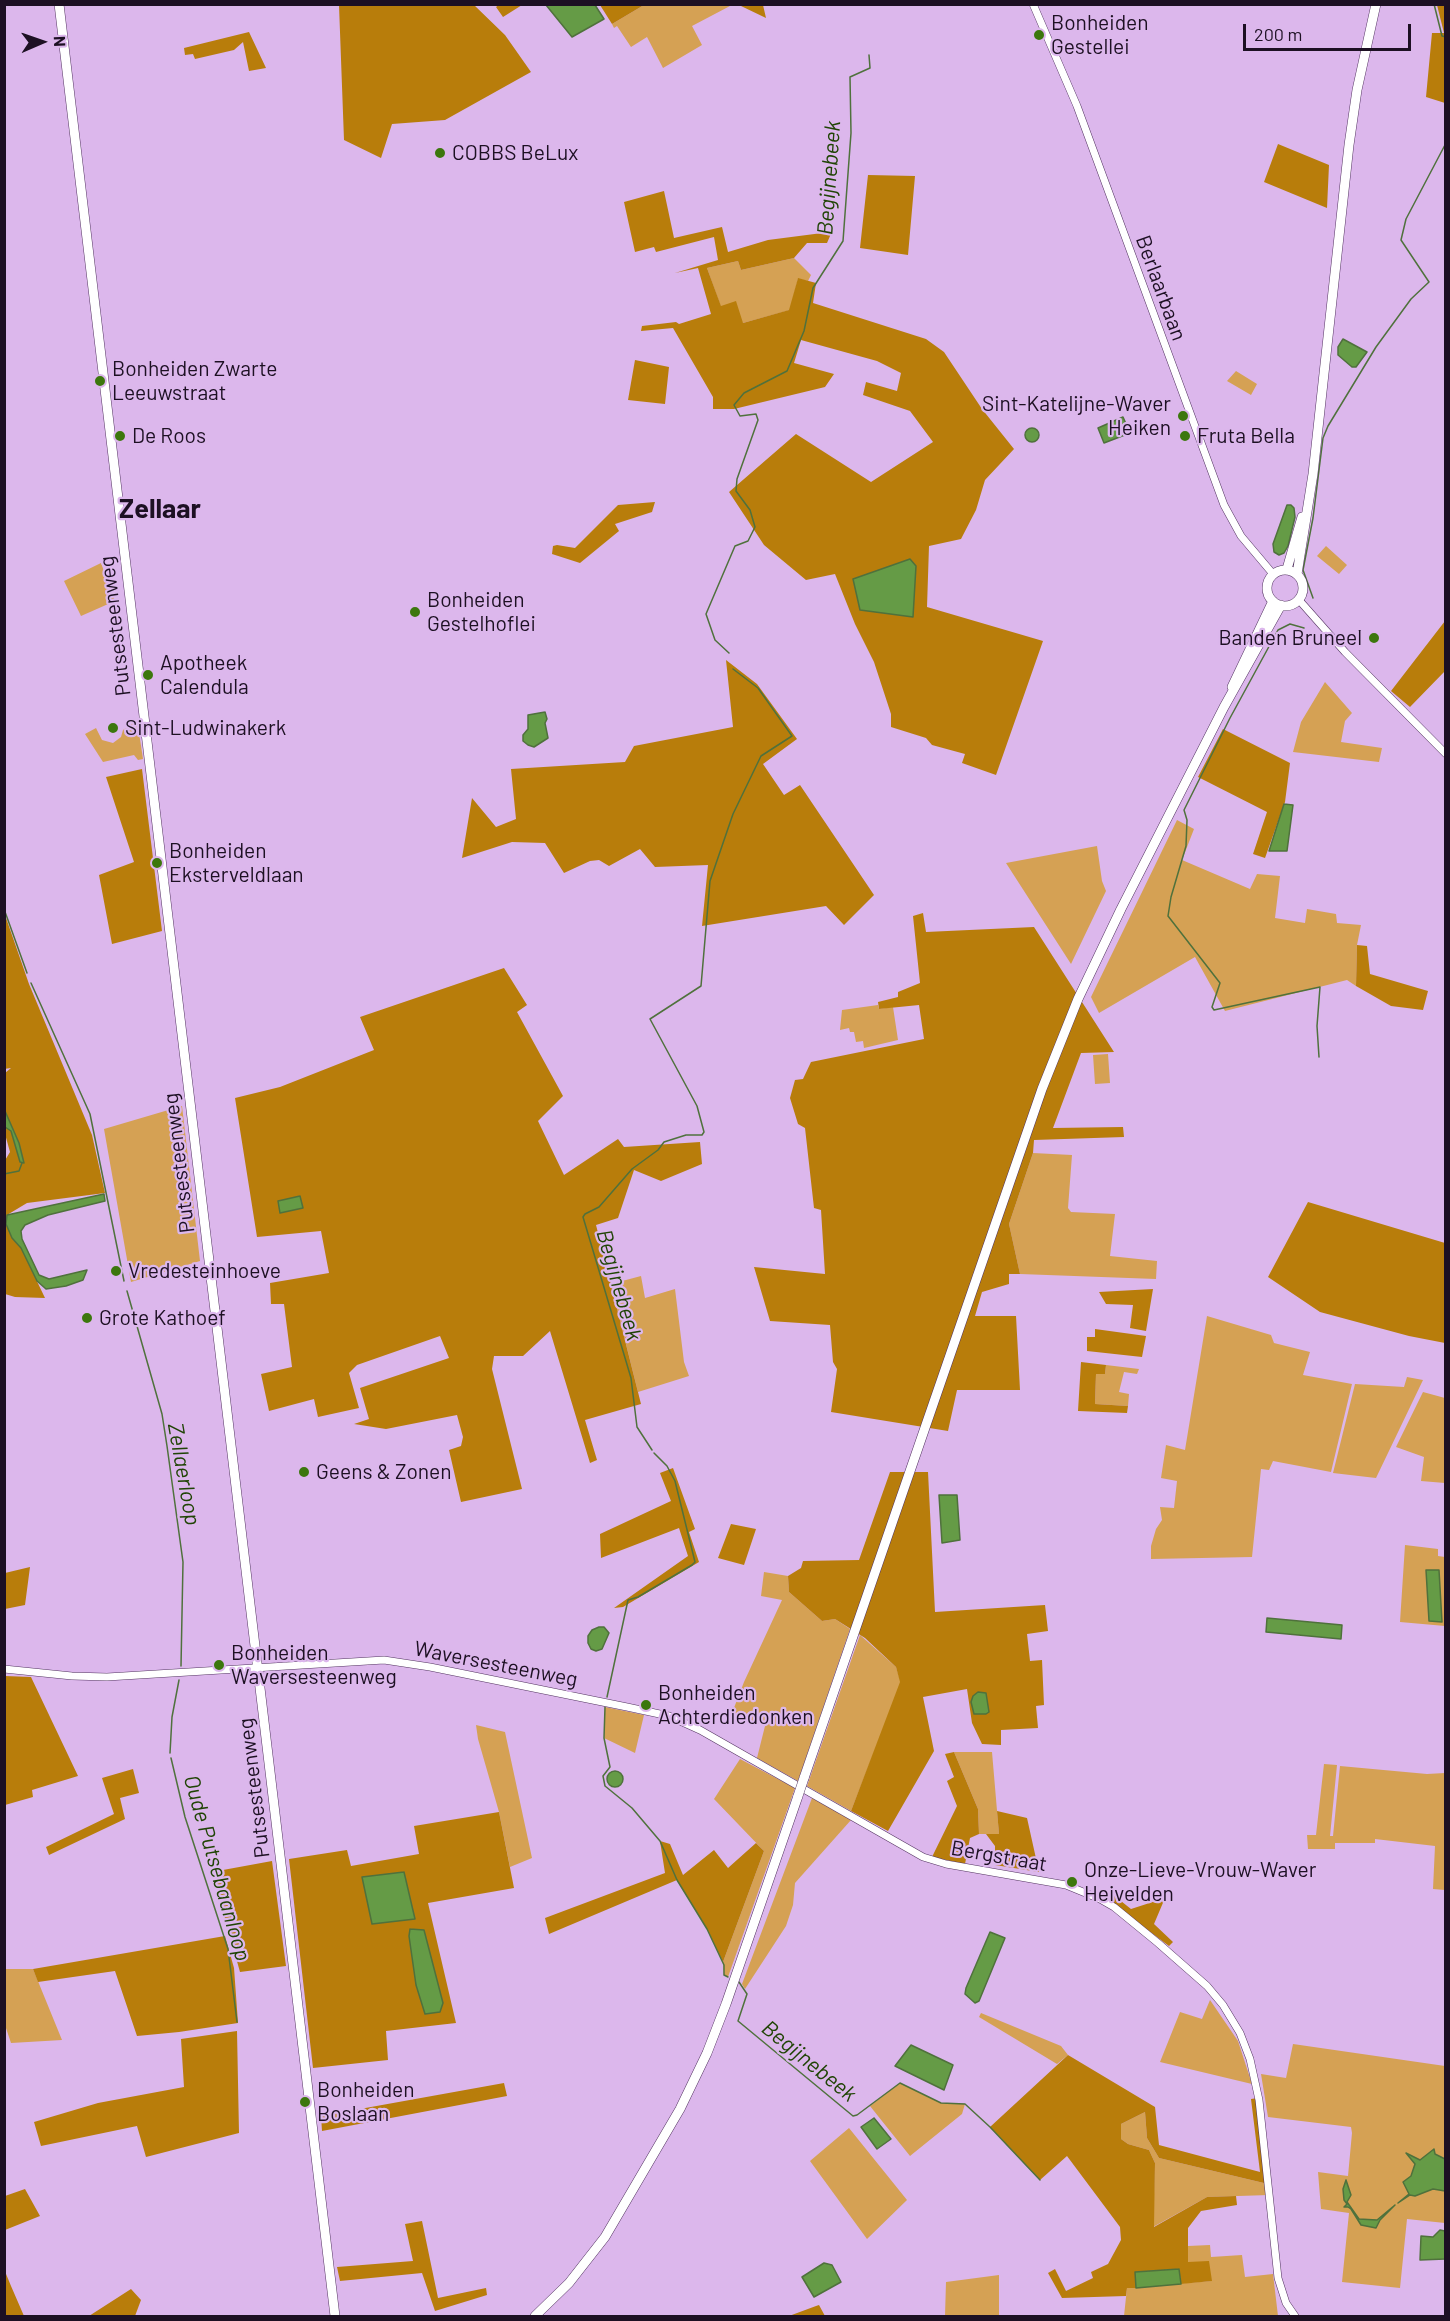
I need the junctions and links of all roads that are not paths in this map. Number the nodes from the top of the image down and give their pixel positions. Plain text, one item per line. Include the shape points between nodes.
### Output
1 (59, 4) edge
2 (1033, 4) edge
3 (1376, 4) edge
4 (1315, 450) junction
5 (1287, 569) junction
6 (1273, 574) junction
7 (1298, 574) junction
8 (1299, 600) junction
9 (1277, 603) junction
10 (1446, 754) edge
11 (258, 1668) junction
12 (4, 1669) edge
13 (753, 1760) joint
14 (335, 2316) edge
15 (535, 2316) edge
16 (1295, 2316) edge

1 - 11 main road, Putsesteenweg
2 - 6 street, Berlaarbaan via 1077,106 1224,505 1241,536
3 - 4 main road via 1349,145
4 - 5 main road
4 - 7 main road
5 - 6 main road
5 - 7 main road
6 - 9 main road via 1267,587 1269,596
7 - 8 main road via 1304,586
8 - 9 main road via 1291,605
8 - 10 street via 1330,637
9 - 15 main road, bridge via 1255,656 1224,706 1120,909 1042,1089 724,2011 704,2058 680,2109 605,2237 569,2283
11 - 12 street, Waversesteenweg via 107,1677
11 - 13 street, Waversesteenweg via 384,1660 409,1663 669,1716
11 - 14 main road, Putsesteenweg
13 - 16 street, Bergstraat via 923,1857 1066,1885 1100,1899 1207,1986 1234,2021 1250,2059 1265,2147 1278,2278

